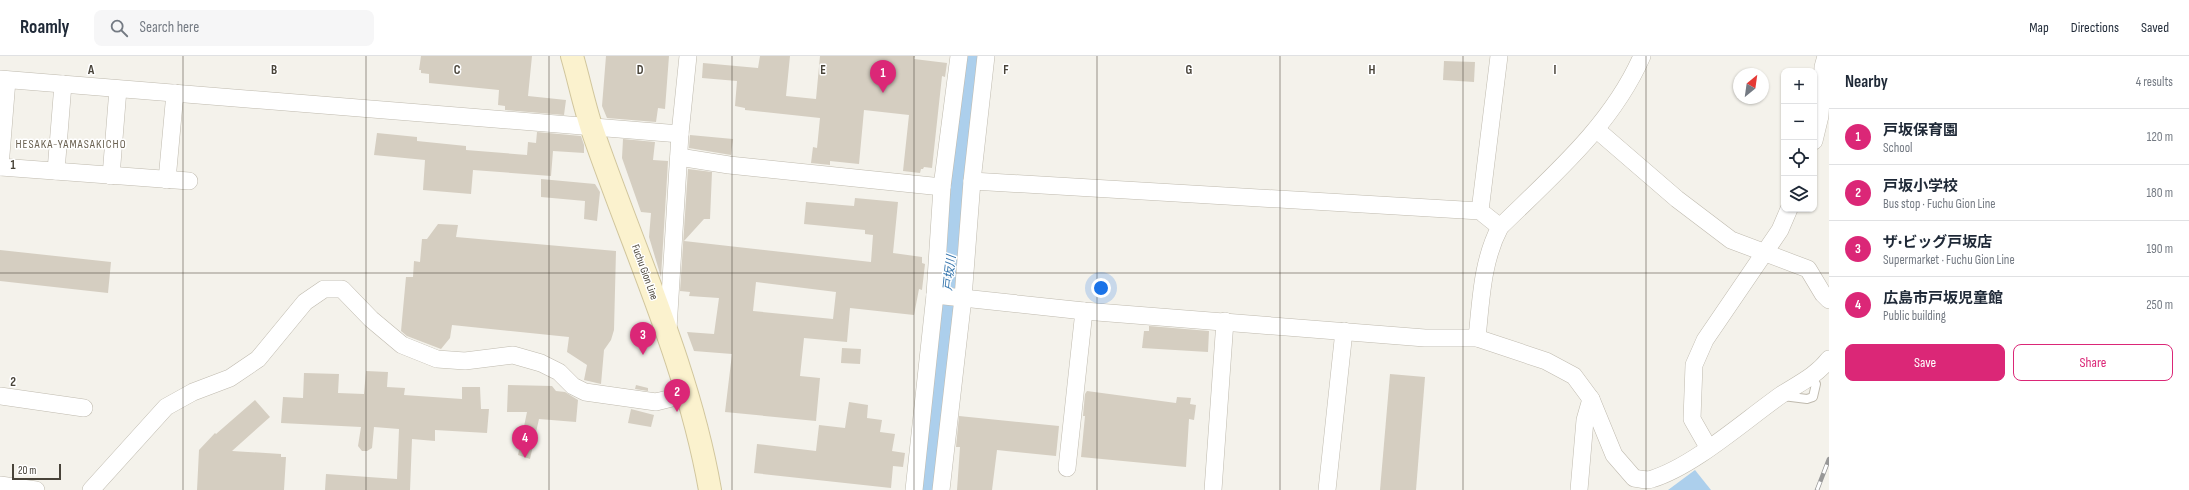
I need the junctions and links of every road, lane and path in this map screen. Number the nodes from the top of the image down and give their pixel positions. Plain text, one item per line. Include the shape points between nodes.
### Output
1 (572, 56) edge
2 (688, 56) edge
3 (959, 56) edge
4 (986, 56) edge
5 (1499, 56) edge
6 (1642, 56) edge
7 (1826, 56) edge
8 (3, 79) edge
9 (63, 84) junction
10 (118, 89) junction
11 (175, 93) junction
12 (592, 128) junction
13 (1597, 130) junction
14 (680, 134) junction
15 (1814, 140) edge
16 (678, 157) junction
17 (0, 167) edge
18 (56, 171) junction
19 (111, 176) junction
20 (167, 180) junction
21 (189, 181) dead end
22 (972, 181) junction
23 (942, 187) junction
24 (1480, 211) junction
25 (1788, 212) edge
26 (1500, 227) junction
27 (1765, 252) junction
28 (935, 295) junction
29 (963, 298) junction
30 (1829, 300) edge
31 (1084, 310) junction
32 (1225, 321) junction
33 (1344, 332) junction
34 (668, 334) junction
35 (1477, 338) junction
36 (1829, 359) edge
37 (688, 394) junction
38 (0, 396) edge
39 (1591, 400) junction
40 (84, 408) dead end
41 (1708, 447) junction
42 (1067, 468) dead end
43 (0, 484) edge
44 (36, 490) edge
45 (91, 490) edge
46 (710, 490) edge
47 (914, 490) edge
48 (941, 490) edge
49 (1213, 490) edge
50 (1327, 490) edge
51 (1579, 490) edge

1 - 12 main road, Fuchu Gion Line
2 - 14 street
3 - 23 street
4 - 22 street
5 - 24 street
6 - 13 street
7 - 15 street via 1820,116
8 - 9 street
8 - 17 street
9 - 10 street
9 - 18 street
10 - 11 street
10 - 19 street
11 - 12 street
11 - 20 street
12 - 14 street
12 - 34 main road, Fuchu Gion Line
13 - 26 street
13 - 27 street via 1677,199 1731,240
14 - 16 street
16 - 23 street via 729,165
16 - 34 street
17 - 18 street
18 - 19 street
19 - 20 street
20 - 21 street
22 - 24 street
22 - 29 street
23 - 28 street
24 - 26 street
25 - 27 street via 1780,230
26 - 35 street via 1492,241 1484,273
27 - 30 street via 1808,269
27 - 41 street via 1705,340 1694,365 1692,419
28 - 29 street
28 - 47 street
29 - 31 street
29 - 48 street
31 - 32 street
31 - 42 street
32 - 33 street
32 - 49 street
33 - 35 street via 1425,338
33 - 50 street
34 - 37 main road, Fuchu Gion Line
35 - 39 street via 1546,361 1574,376
36 - 41 street via 1811,376
37 - 45 street via 656,402 585,392 573,386 559,372 512,354 465,361 437,359 402,345 371,319 342,289 324,289 305,302 258,359 230,378 193,392 166,407
37 - 46 main road, Fuchu Gion Line
38 - 40 street
39 - 41 street via 1614,455 1634,478 1651,480 1676,469
39 - 51 street via 1585,420
43 - 44 street

